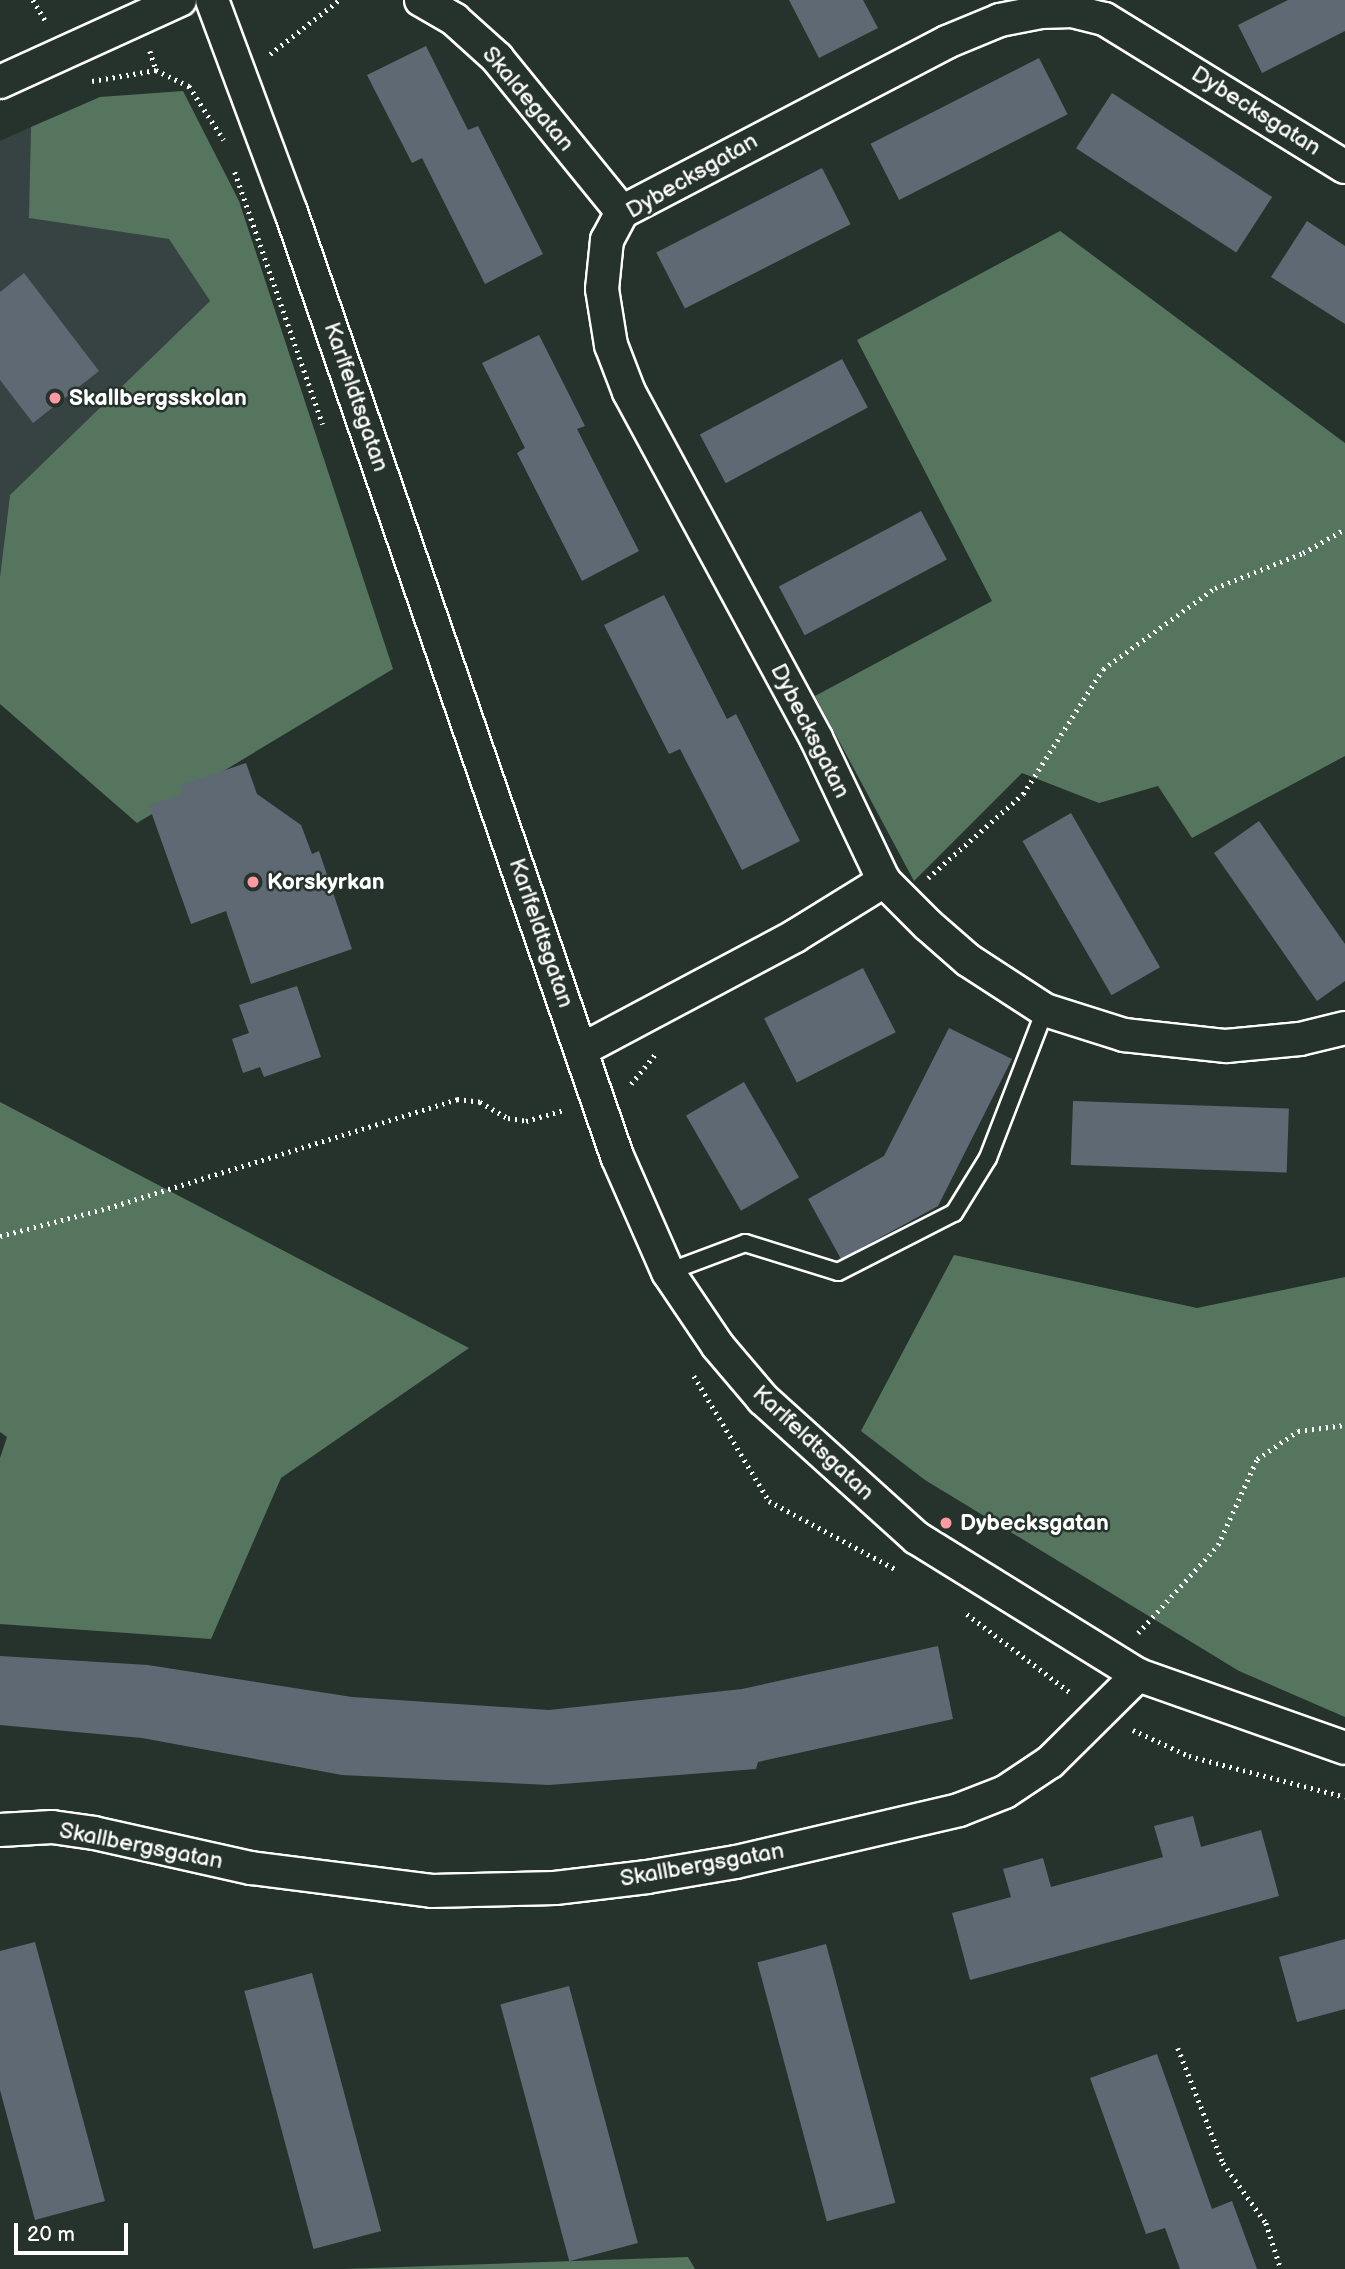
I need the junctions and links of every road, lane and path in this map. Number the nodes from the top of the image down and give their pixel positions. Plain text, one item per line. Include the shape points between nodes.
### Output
1 (180, 0) edge
2 (212, 0) edge
3 (339, 0) edge
4 (421, 0) edge
5 (271, 55) dead end
6 (156, 70) dead end
7 (0, 82) edge
8 (228, 152) dead end
9 (233, 165) dead end
10 (1345, 167) edge
11 (622, 212) junction
12 (324, 427) dead end
13 (1345, 529) edge
14 (884, 881) junction
15 (919, 886) dead end
16 (1045, 1010) junction
17 (1345, 1028) edge
18 (581, 1049) junction
19 (560, 1098) dead end
20 (0, 1236) edge
21 (668, 1272) junction
22 (1345, 1425) edge
23 (755, 1478) dead end
24 (909, 1577) dead end
25 (966, 1612) dead end
26 (1138, 1675) junction
27 (1049, 1679) dead end
28 (1131, 1729) dead end
29 (1345, 1748) edge
30 (1345, 1797) edge
31 (0, 1830) edge
32 (1178, 2048) dead end
33 (1281, 2269) edge

1 - 7 street
2 - 18 street, Karlfeldtsgatan via 291,212
3 - 5 path
4 - 11 street, Skaldegatan via 455,20 497,58
6 - 8 path via 189,86
9 - 12 path
10 - 11 street, Dybecksgatan via 1104,19 1073,11 1041,12 1000,20 947,42
11 - 14 street, Dybecksgatan via 607,240 602,289 611,345 629,392 816,738
13 - 15 path via 1303,553 1215,588 1104,669 1023,794
14 - 16 street, Dybecksgatan via 968,960
14 - 18 street via 795,936
16 - 17 street, Dybecksgatan via 1124,1035 1226,1046 1300,1039
16 - 21 lane via 988,1158 954,1213 838,1272 745,1243
18 - 21 street, Karlfeldtsgatan via 617,1156
19 - 20 path via 564,1110 526,1121 508,1118 480,1101 457,1099 424,1107 108,1208
21 - 26 street, Karlfeldtsgatan via 718,1346 763,1399 917,1538
22 - 26 path via 1298,1431 1257,1459 1218,1545 1134,1637
23 - 24 path via 769,1501
25 - 27 path
26 - 29 street
26 - 31 street, Skallbergsgatan via 1050,1762 1005,1792 959,1810 736,1862 648,1877 555,1888 432,1891 251,1868 63,1829
28 - 30 path via 1189,1756
32 - 33 path via 1223,2163 1266,2223

